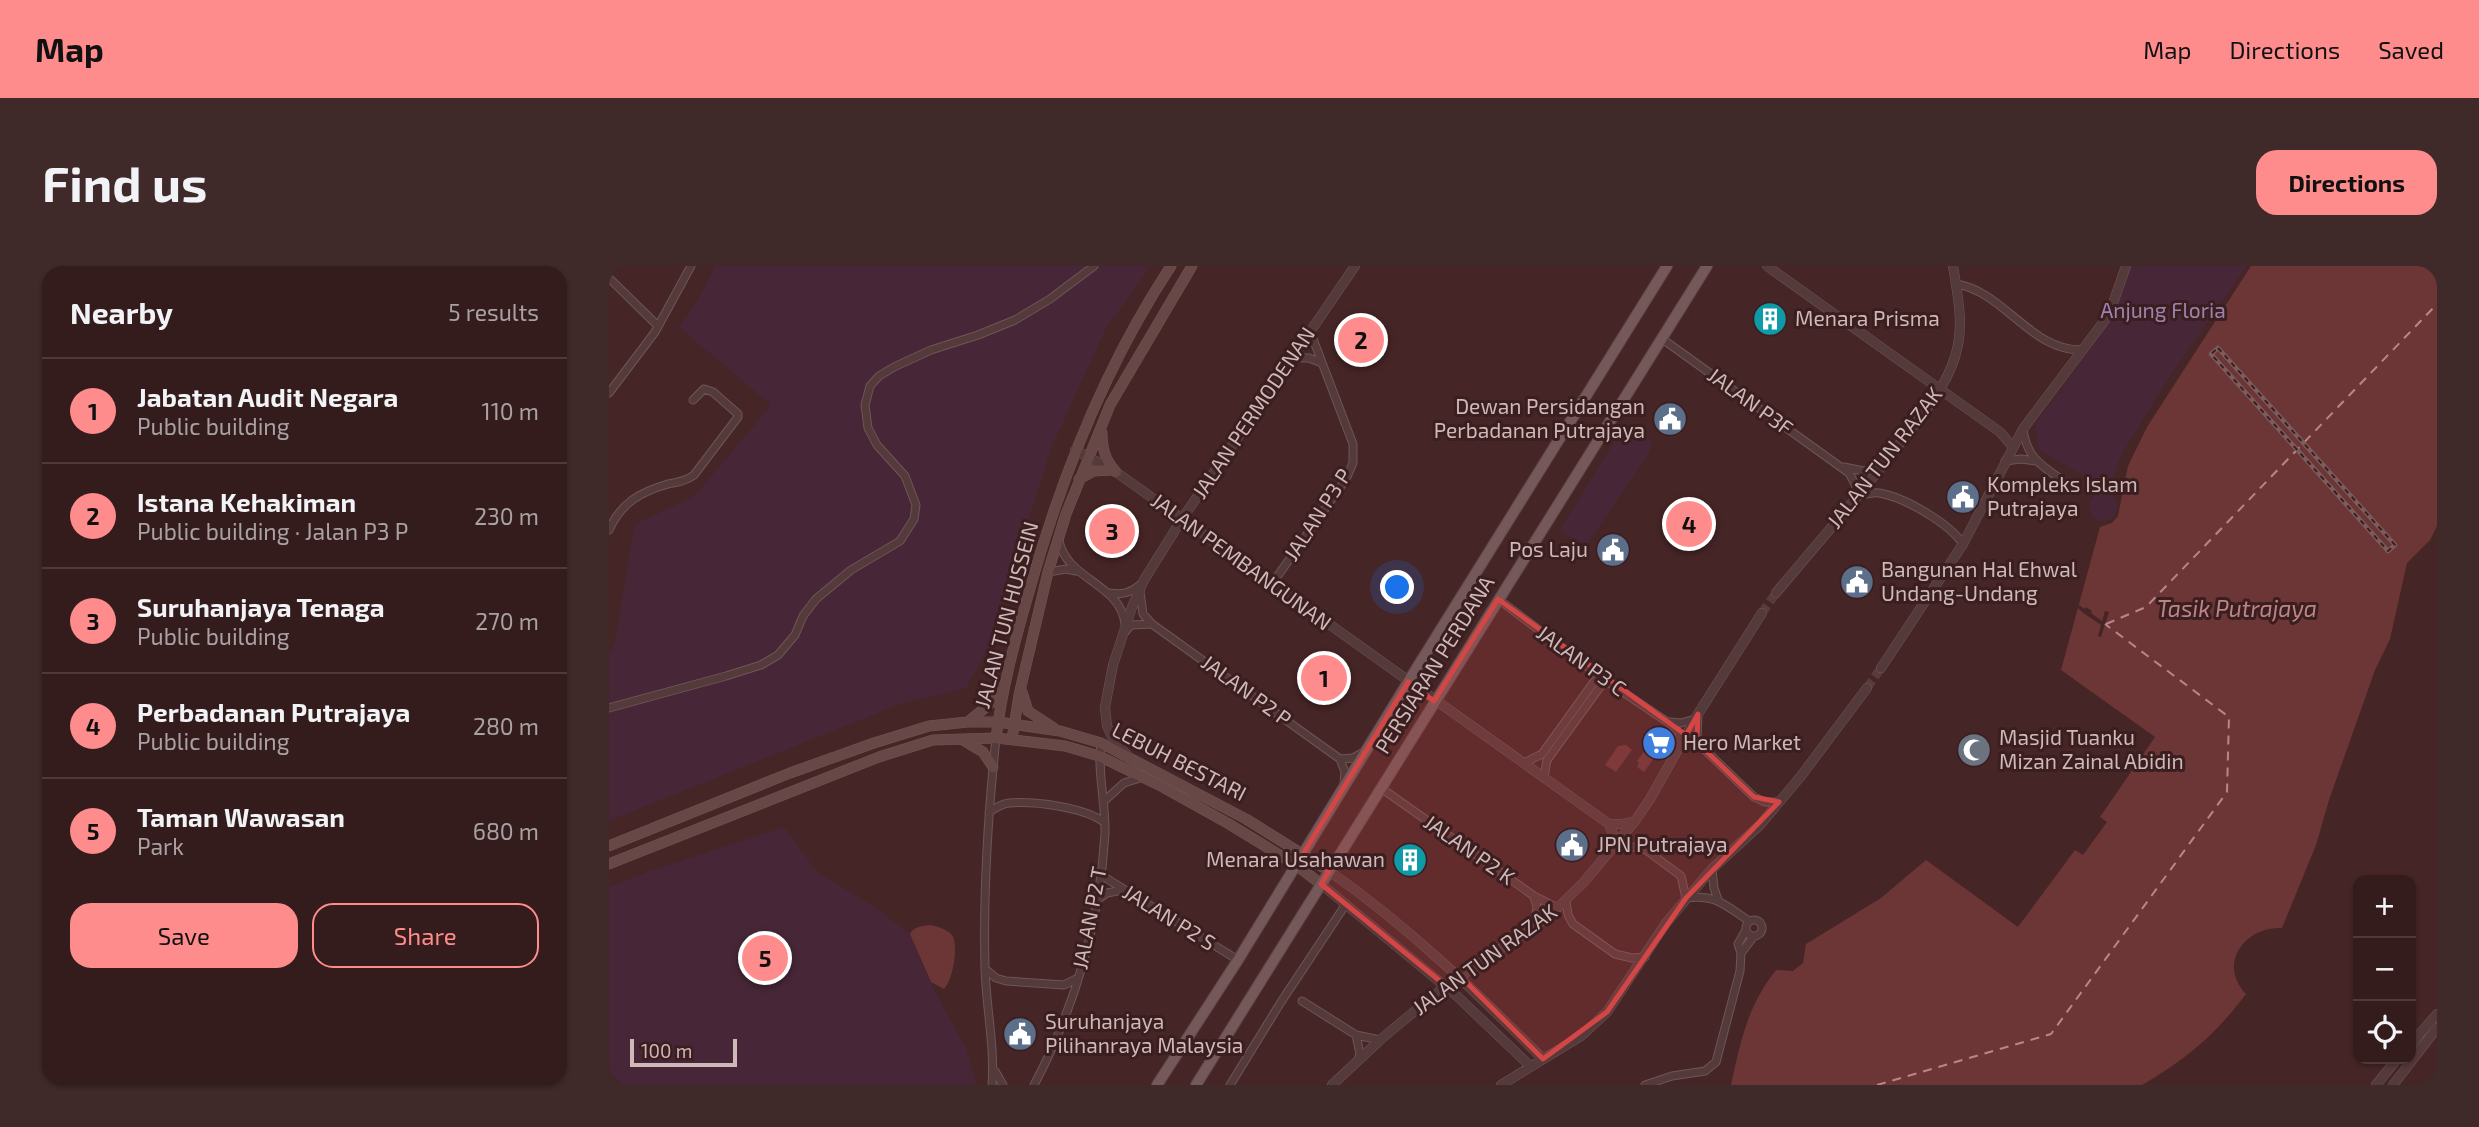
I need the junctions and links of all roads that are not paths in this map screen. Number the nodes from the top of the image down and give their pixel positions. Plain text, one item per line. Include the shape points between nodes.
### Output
1 (691, 266) edge
2 (1094, 266) edge
3 (1171, 266) edge
4 (1192, 266) edge
5 (1355, 266) edge
6 (1667, 266) edge
7 (1707, 266) edge
8 (1767, 266) edge
9 (1953, 266) edge
10 (2126, 266) edge
11 (609, 278) edge
12 (1956, 284) junction
13 (658, 326) junction
14 (1310, 331) junction
15 (1661, 338) junction
16 (2083, 350) junction
17 (1290, 358) junction
18 (1322, 363) junction
19 (1940, 390) junction
20 (609, 393) edge
21 (693, 401) dead end
22 (1110, 405) junction
23 (2023, 429) junction
24 (2013, 447) junction
25 (1075, 450) junction
26 (1090, 456) junction
27 (2005, 461) junction
28 (2037, 461) junction
29 (1840, 466) junction
30 (1882, 468) junction
31 (1113, 471) junction
32 (1079, 480) junction
33 (2069, 485) dead end
34 (1857, 496) junction
35 (1182, 519) junction
36 (609, 530) edge
37 (1059, 541) junction
38 (1963, 544) junction
39 (1077, 571) junction
40 (1048, 572) junction
41 (1144, 580) junction
42 (1272, 584) junction
43 (1140, 590) junction
44 (1108, 593) junction
45 (1776, 593) tunnel mouth
46 (1498, 599) junction
47 (1762, 613) tunnel mouth
48 (1152, 624) junction
49 (1124, 630) junction
50 (1881, 668) tunnel mouth
51 (1024, 671) junction
52 (1602, 678) junction
53 (1007, 681) junction
54 (1408, 682) junction
55 (1867, 688) tunnel mouth
56 (1434, 701) junction
57 (609, 708) edge
58 (1697, 717) junction
59 (1666, 720) junction
60 (968, 722) junction
61 (998, 722) junction
62 (1013, 723) junction
63 (1060, 732) junction
64 (959, 738) junction
65 (996, 738) junction
66 (1012, 739) junction
67 (1101, 743) junction
68 (1367, 750) junction
69 (1677, 752) junction
70 (1127, 755) junction
71 (1099, 756) junction
72 (1340, 759) junction
73 (1524, 763) junction
74 (993, 767) junction
75 (1144, 777) junction
76 (1544, 777) junction
77 (1344, 787) junction
78 (1381, 788) junction
79 (1103, 802) junction
80 (1779, 802) junction
81 (989, 812) junction
82 (1635, 821) junction
83 (1104, 822) junction
84 (1609, 824) junction
85 (609, 846) edge
86 (1613, 848) junction
87 (1303, 854) junction
88 (609, 864) edge
89 (1296, 865) junction
90 (1712, 869) junction
91 (1329, 871) junction
92 (1101, 875) junction
93 (1321, 884) junction
94 (1124, 890) junction
95 (1534, 896) junction
96 (1686, 898) junction
97 (1097, 900) junction
98 (1718, 900) junction
99 (1566, 901) junction
100 (1346, 904) junction
101 (1558, 908) junction
102 (1749, 922) junction
103 (1534, 927) junction
104 (1746, 930) junction
105 (1753, 936) junction
106 (1741, 953) junction
107 (1645, 957) junction
108 (1238, 960) junction
109 (985, 969) junction
110 (1079, 977) junction
111 (1461, 977) junction
112 (1446, 986) junction
113 (1302, 1001) dead end
114 (2437, 1014) edge
115 (2437, 1028) edge
116 (1356, 1035) junction
117 (2416, 1038) edge
118 (1380, 1040) junction
119 (1542, 1059) junction
120 (1357, 1060) junction
121 (993, 1063) junction
122 (2393, 1064) edge
123 (1530, 1066) junction
124 (1034, 1084) edge
125 (992, 1085) edge
126 (1003, 1085) edge
127 (1157, 1085) edge
128 (1196, 1085) edge
129 (1230, 1085) edge
130 (1332, 1085) edge
131 (1501, 1085) edge
132 (1645, 1085) edge
133 (2376, 1085) edge
134 (2393, 1085) edge

1 - 13 street
2 - 57 street via 1015,320 931,350 894,367 870,386 865,405 868,429 905,477 916,505 914,519 900,541 851,570 816,599 778,654 761,665
3 - 25 main road, JALAN TUN HUSSEIN via 1100,392
4 - 22 main road, JALAN TUN HUSSEIN
5 - 14 street, JALAN PERMODENAN
6 - 54 main road, PERSIARAN PERDANA
7 - 15 main road, PERSIARAN PERDANA
8 - 19 street
9 - 12 street, JALAN TUN RAZAK
10 - 16 street via 2110,312
11 - 13 street
12 - 16 street via 1972,286 2057,347
12 - 19 street, JALAN TUN RAZAK via 1958,345
13 - 20 street
14 - 17 street, JALAN PERMODENAN
14 - 18 street, JALAN P3 P
15 - 29 street, JALAN P3F
15 - 46 main road, PERSIARAN PERDANA
16 - 23 street
17 - 18 street
17 - 35 street, JALAN PERMODENAN
18 - 42 street, JALAN P3 P via 1353,444 1353,463
19 - 24 street via 2000,432
19 - 30 street, JALAN TUN RAZAK
21 - 36 street via 704,390 711,390 738,417 694,475 631,500
22 - 26 main road, JALAN TUN HUSSEIN
22 - 31 main road via 1102,448
23 - 24 street
23 - 28 street via 2027,449
24 - 27 street
25 - 26 street, JALAN PEMBANGUNAN
25 - 53 main road, JALAN TUN HUSSEIN via 1038,560
26 - 31 street, JALAN PEMBANGUNAN
26 - 32 main road, JALAN TUN HUSSEIN
27 - 28 street
27 - 38 street
28 - 33 street
29 - 30 street via 1863,471
29 - 34 street, JALAN P3F via 1853,477
30 - 34 street, JALAN TUN RAZAK
31 - 32 main road via 1094,471
31 - 35 street, JALAN PEMBANGUNAN
32 - 37 main road, JALAN TUN HUSSEIN
34 - 38 street via 1877,492 1892,497 1946,524
34 - 45 street, JALAN TUN RAZAK
35 - 41 street, JALAN PERMODENAN
35 - 42 street, JALAN PEMBANGUNAN
37 - 39 street
37 - 40 main road, JALAN TUN HUSSEIN
38 - 50 street
39 - 40 street
39 - 44 street
40 - 51 main road, JALAN TUN HUSSEIN
41 - 43 street, JALAN PERMODENAN
41 - 44 street via 1135,590
42 - 54 street, JALAN PEMBANGUNAN
43 - 48 street via 1143,614
43 - 49 street, JALAN PERMODENAN
44 - 49 street via 1124,611
46 - 52 street, JALAN P3 C
46 - 56 main road, PERSIARAN PERDANA
47 - 58 street, JALAN TUN RAZAK
48 - 49 street
48 - 72 street, JALAN P2 P
49 - 70 street, JALAN PERMODENAN via 1105,707 1107,726
51 - 62 main road, JALAN TUN HUSSEIN
51 - 63 main road via 1025,706
52 - 59 street, JALAN P3 C
52 - 73 street via 1542,754
52 - 76 street via 1547,760
53 - 60 main road via 991,703
53 - 61 main road, JALAN TUN HUSSEIN
54 - 56 street, JALAN PEMBANGUNAN
54 - 68 main road, PERSIARAN PERDANA
55 - 80 street
56 - 73 street, JALAN PEMBANGUNAN
56 - 78 main road, PERSIARAN PERDANA
58 - 59 street via 1681,723
58 - 69 street, JALAN TUN RAZAK
58 - 80 street via 1697,738 1705,750 1754,797
59 - 69 street via 1679,733
60 - 61 main road, LEBUH BESTARI
60 - 85 main road, LEBUH BESTARI via 929,726 874,743
61 - 62 main road, LEBUH BESTARI
61 - 65 main road, JALAN TUN HUSSEIN
62 - 63 main road, LEBUH BESTARI
62 - 66 main road, JALAN TUN HUSSEIN
63 - 67 main road, LEBUH BESTARI
64 - 65 main road, LEBUH BESTARI
64 - 74 main road via 983,752
64 - 88 main road, LEBUH BESTARI via 933,740 879,757
65 - 66 main road, LEBUH BESTARI
65 - 74 street, JALAN TUN HUSSEIN
66 - 71 main road, LEBUH BESTARI
67 - 70 main road, LEBUH BESTARI
67 - 71 street, JALAN P2 T
68 - 72 street
68 - 77 main road, PERSIARAN PERDANA
69 - 82 street, JALAN TUN RAZAK
70 - 87 main road, LEBUH BESTARI
71 - 75 main road, LEBUH BESTARI
71 - 79 street, JALAN P2 T
72 - 77 street
73 - 76 street, JALAN PEMBANGUNAN
74 - 81 street, JALAN TUN HUSSEIN
75 - 79 street via 1124,783
75 - 89 main road, LEBUH BESTARI
76 - 84 street, JALAN PEMBANGUNAN
77 - 87 main road, PERSIARAN PERDANA
78 - 91 main road, PERSIARAN PERDANA
78 - 95 street, JALAN P2 K
79 - 83 street, JALAN P2 T
80 - 90 street
81 - 83 street via 1007,803 1040,805 1081,811
81 - 109 street, JALAN TUN HUSSEIN
82 - 84 street
82 - 86 street, JALAN TUN RAZAK
83 - 92 street, JALAN P2 T
84 - 86 street
86 - 96 street via 1646,850 1681,876
86 - 99 street, JALAN TUN RAZAK
87 - 89 main road, PERSIARAN PERDANA
87 - 91 main road, LEBUH BESTARI
89 - 93 main road, LEBUH BESTARI
89 - 108 main road, PERSIARAN PERDANA
90 - 96 street
90 - 98 street
91 - 93 main road, PERSIARAN PERDANA
91 - 111 street, LEBUH BESTARI
92 - 94 street, JALAN P2 S
92 - 97 street, JALAN P2 T
93 - 100 street, LEBUH BESTARI
93 - 128 main road, PERSIARAN PERDANA
94 - 97 street
94 - 108 street, JALAN P2 S
95 - 101 street, JALAN P2 K
95 - 103 street
96 - 98 street
96 - 107 street
97 - 110 street, JALAN P2 T
98 - 102 street
99 - 101 street, JALAN TUN RAZAK
99 - 107 street via 1573,924 1615,954
100 - 112 street, LEBUH BESTARI
100 - 129 street
101 - 103 street, JALAN TUN RAZAK
102 - 104 street
102 - 105 street via 1761,924 1761,931
103 - 111 street, JALAN TUN RAZAK
104 - 105 street
104 - 106 street via 1738,944
105 - 106 street
106 - 132 street via 1716,1062 1710,1069
107 - 119 street via 1607,1012 1581,1036
108 - 127 main road, PERSIARAN PERDANA
109 - 110 street via 1001,980 1045,984 1069,984
109 - 121 street, JALAN TUN HUSSEIN
110 - 124 street, JALAN P2 T
111 - 112 street, JALAN TUN RAZAK
111 - 119 street, LEBUH BESTARI
112 - 118 street, JALAN TUN RAZAK
112 - 123 street, LEBUH BESTARI
113 - 116 street
114 - 117 street
115 - 134 street
116 - 118 street
116 - 120 street
118 - 120 street, JALAN TUN RAZAK
119 - 123 street
120 - 130 street, JALAN TUN RAZAK
121 - 125 street, JALAN TUN HUSSEIN
121 - 126 street
122 - 133 street
123 - 131 street

